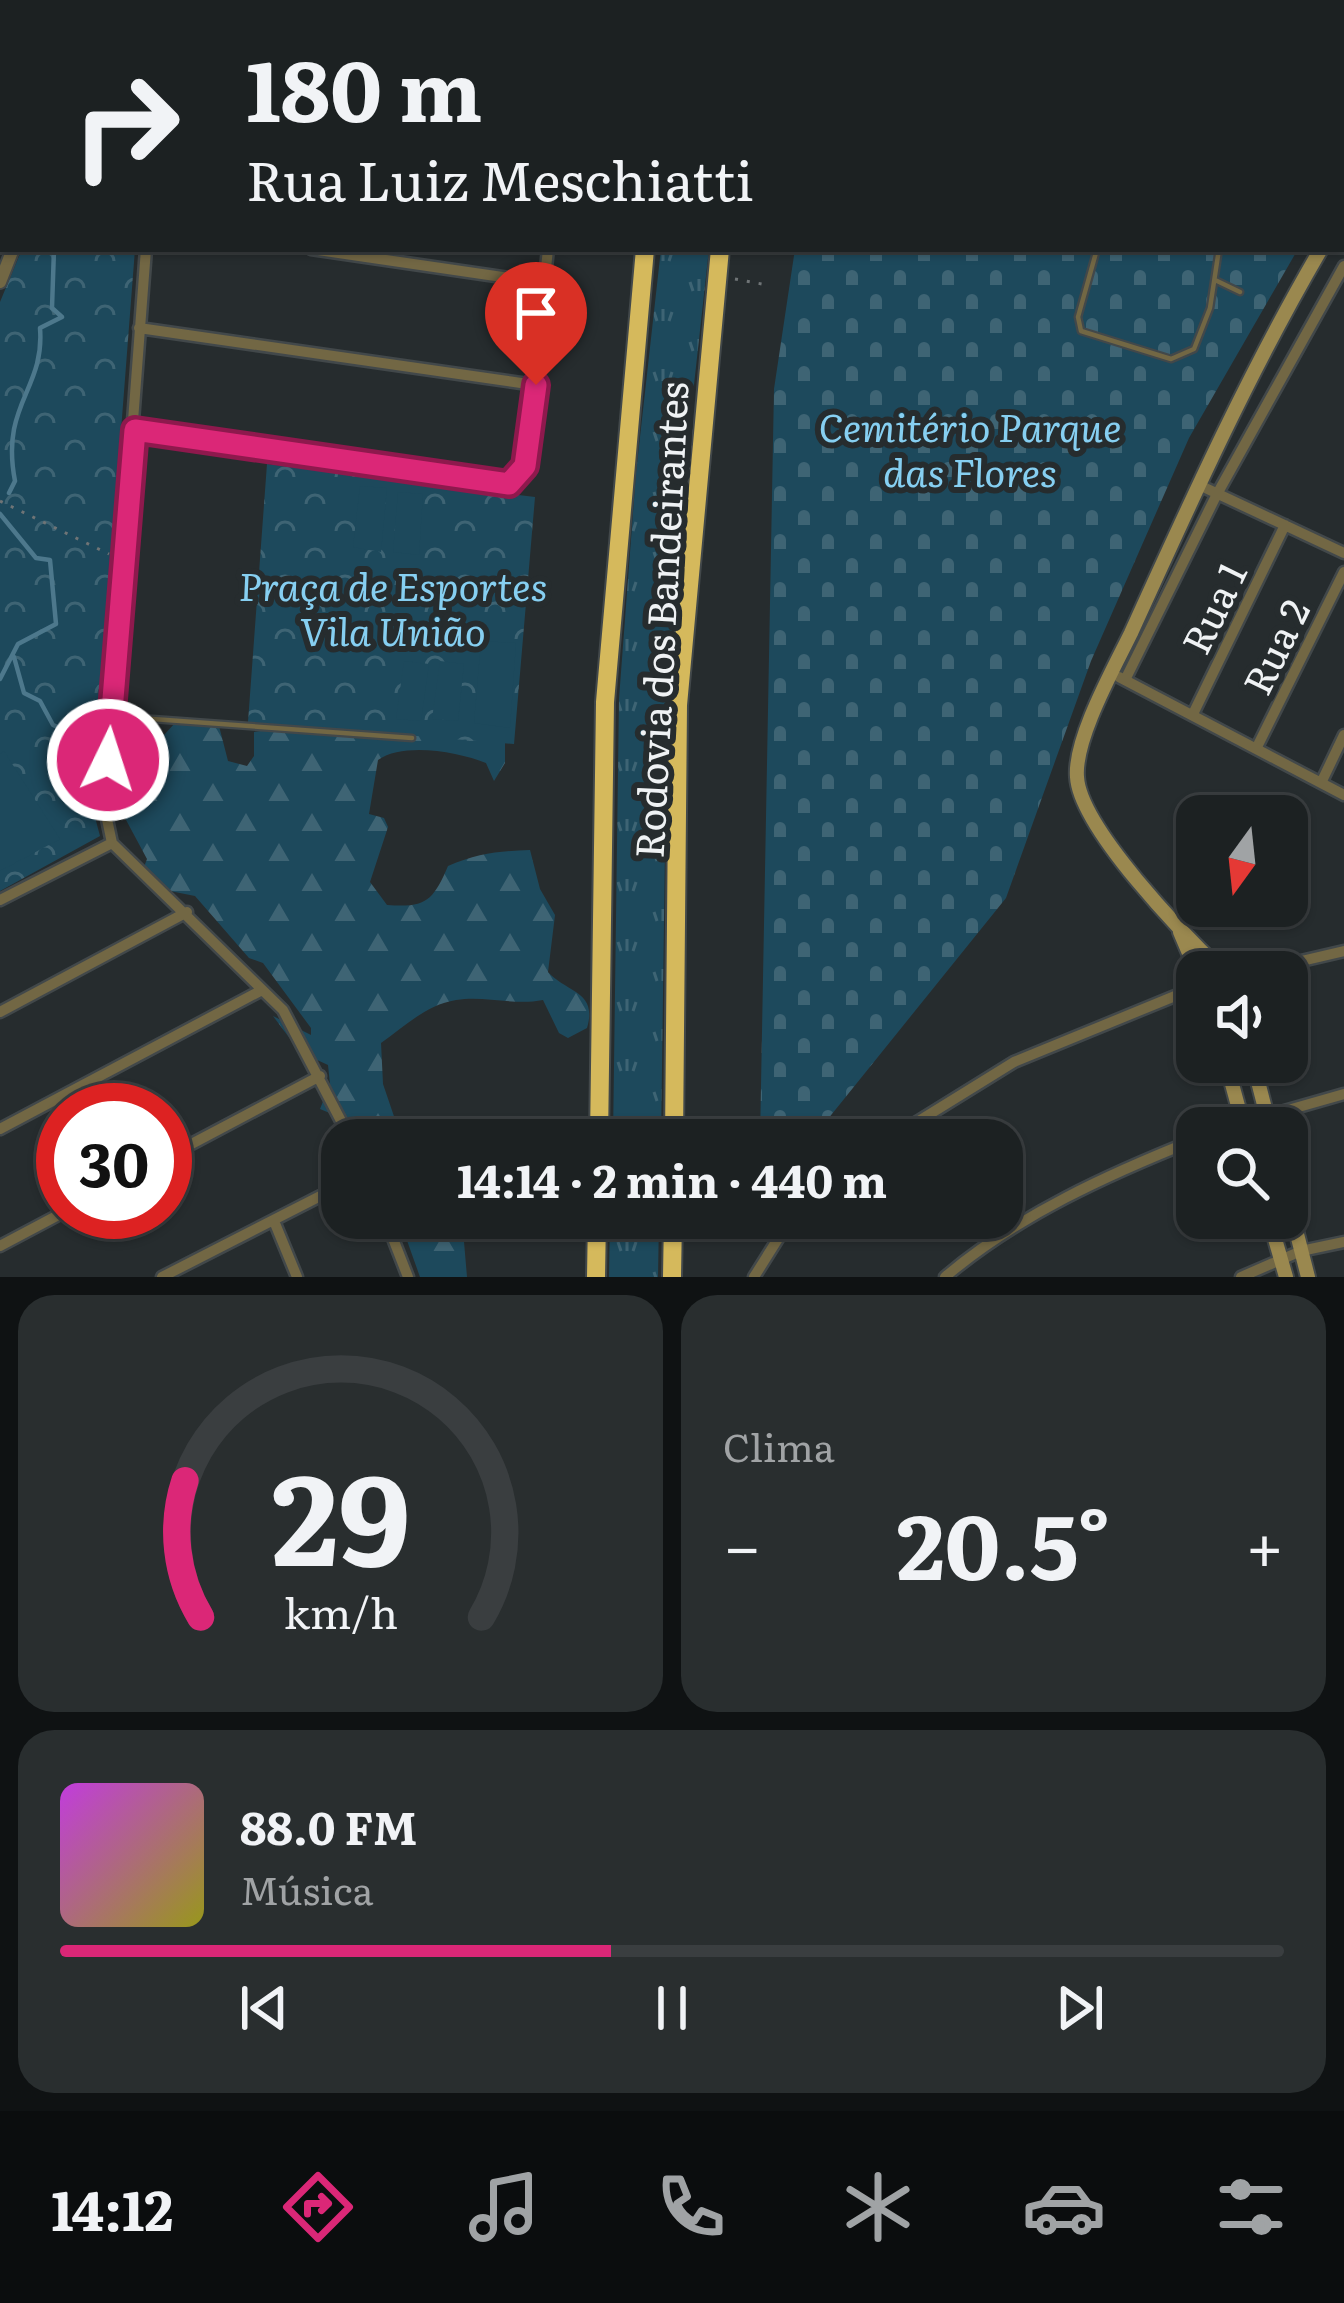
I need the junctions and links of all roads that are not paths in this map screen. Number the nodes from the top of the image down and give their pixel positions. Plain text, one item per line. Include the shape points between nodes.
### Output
1 (12, 252) edge
2 (146, 252) edge
3 (331, 252) edge
4 (548, 252) edge
5 (645, 252) edge
6 (720, 252) edge
7 (1096, 252) edge
8 (1219, 252) edge
9 (1320, 252) edge
10 (1344, 266) edge
11 (1215, 280) junction
12 (0, 282) edge
13 (543, 283) junction
14 (1240, 292) dead end
15 (140, 328) junction
16 (536, 385) junction
17 (135, 430) junction
18 (1199, 485) junction
19 (1216, 496) junction
20 (1285, 525) junction
21 (1342, 549) edge
22 (1344, 572) edge
23 (1118, 677) junction
24 (1193, 715) junction
25 (111, 716) junction
26 (1344, 735) edge
27 (412, 738) dead end
28 (1257, 747) junction
29 (1321, 783) junction
30 (1344, 795) edge
31 (112, 843) junction
32 (0, 900) edge
33 (187, 912) junction
34 (1173, 916) junction
35 (1188, 951) edge
36 (1204, 951) edge
37 (1344, 952) edge
38 (1308, 960) edge
39 (262, 990) junction
40 (1176, 996) edge
41 (0, 1012) edge
42 (320, 1076) junction
43 (1344, 1094) edge
44 (1308, 1107) edge
45 (341, 1119) edge
46 (599, 1119) edge
47 (674, 1119) edge
48 (922, 1119) edge
49 (0, 1129) edge
50 (192, 1144) edge
51 (1176, 1147) edge
52 (321, 1196) edge
53 (274, 1221) junction
54 (36, 1227) edge
55 (393, 1239) edge
56 (597, 1239) edge
57 (673, 1239) edge
58 (778, 1239) edge
59 (1276, 1239) edge
60 (1298, 1239) edge
61 (1344, 1242) edge
62 (0, 1246) edge
63 (1301, 1251) junction
64 (1281, 1258) junction
65 (162, 1277) edge
66 (297, 1277) edge
67 (408, 1277) edge
68 (596, 1277) edge
69 (672, 1277) edge
70 (754, 1277) edge
71 (945, 1277) edge
72 (1241, 1277) edge
73 (1286, 1277) edge
74 (1308, 1277) edge

1 - 12 street
2 - 15 street
3 - 13 street
4 - 13 street
5 - 46 highway, Rodovia dos Bandeirantes via 605,702
6 - 47 highway, Rodovia dos Bandeirantes via 678,705
7 - 11 lane via 1081,331 1171,359 1194,349
8 - 11 lane
9 - 18 main road
10 - 19 street
11 - 14 lane
13 - 16 street
15 - 16 street
15 - 17 street
16 - 17 street via 525,466 509,484
17 - 25 street
18 - 19 street
18 - 23 main road
19 - 20 street
19 - 23 street
20 - 21 street
20 - 24 street, Rua 1
22 - 28 street, Rua 2
23 - 24 street
23 - 34 main road via 1076,775 1083,802
24 - 28 street
25 - 27 lane
25 - 31 street via 104,805
26 - 29 street
28 - 29 street
29 - 30 street
31 - 32 street
31 - 33 street
33 - 39 street
33 - 41 street
34 - 35 main road
34 - 36 main road
37 - 38 street
39 - 42 street via 283,1010
39 - 49 street
40 - 48 street via 1014,1062
42 - 45 street
42 - 50 street
43 - 44 street
51 - 71 street via 984,1244
52 - 53 street
53 - 65 street
53 - 66 street
54 - 62 street
55 - 67 street
56 - 68 highway
57 - 69 highway
58 - 70 street
59 - 64 main road
60 - 63 main road
61 - 63 street
63 - 64 street
63 - 74 main road
64 - 72 street
64 - 73 main road

